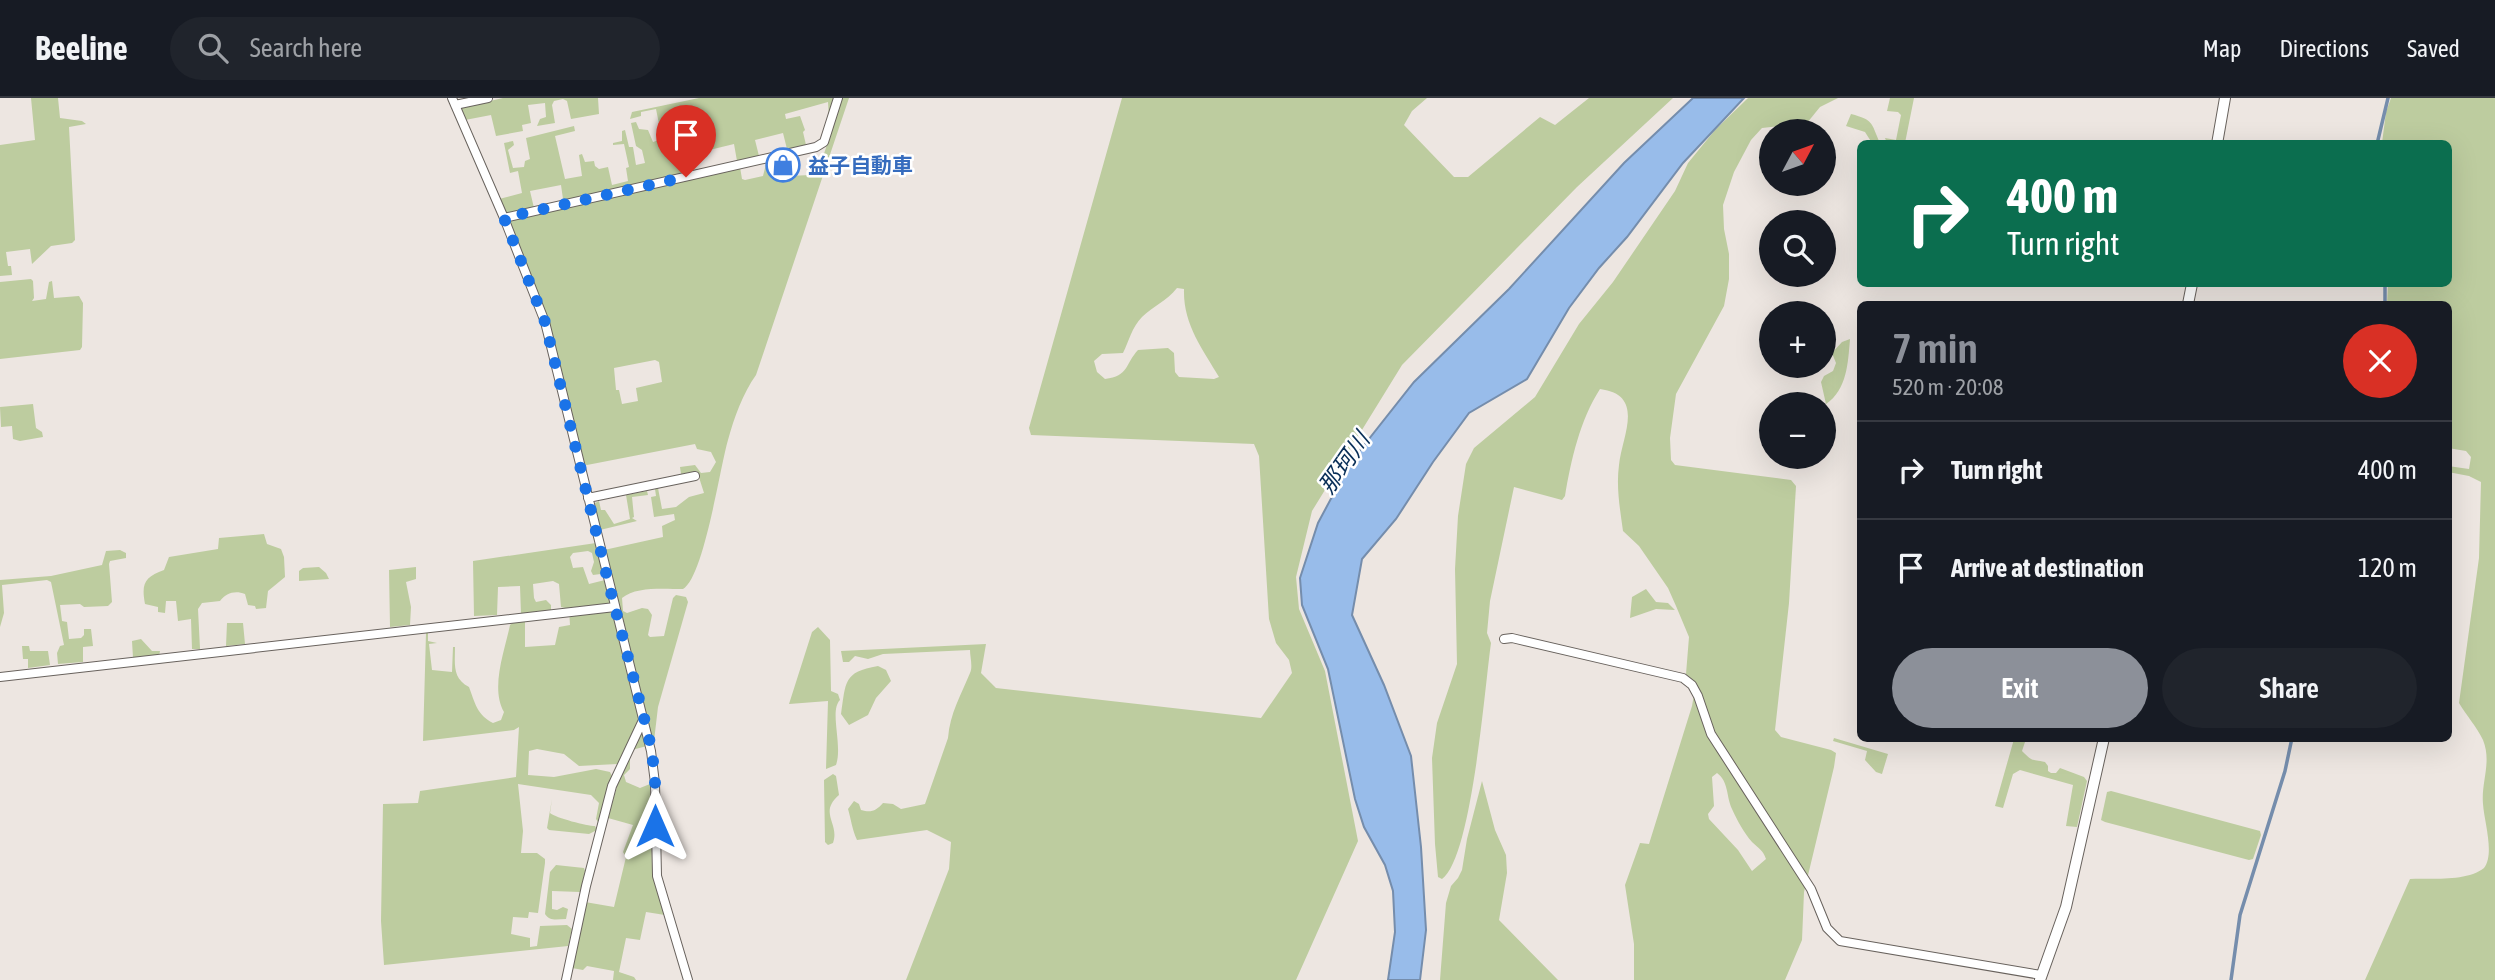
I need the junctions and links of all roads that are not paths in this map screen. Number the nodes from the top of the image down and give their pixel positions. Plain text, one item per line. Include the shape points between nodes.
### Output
1 (488, 98) edge
2 (838, 98) edge
3 (2225, 98) edge
4 (453, 102) edge
5 (2218, 140) edge
6 (504, 218) junction
7 (695, 476) dead end
8 (588, 498) junction
9 (615, 607) junction
10 (1504, 639) dead end
11 (0, 677) edge
12 (644, 718) junction
13 (2103, 742) edge
14 (2040, 978) edge
15 (566, 980) edge
16 (688, 980) edge

1 - 4 street
2 - 6 street via 824,142 816,147
3 - 5 street
4 - 6 street
6 - 8 street via 545,322
7 - 8 street
8 - 9 street
9 - 11 street
9 - 12 street
10 - 14 street via 1683,678 1692,685 1711,734 1811,889 1827,928 1840,941
12 - 15 street via 612,786
12 - 16 street via 655,782 657,876
13 - 14 street via 2073,882

